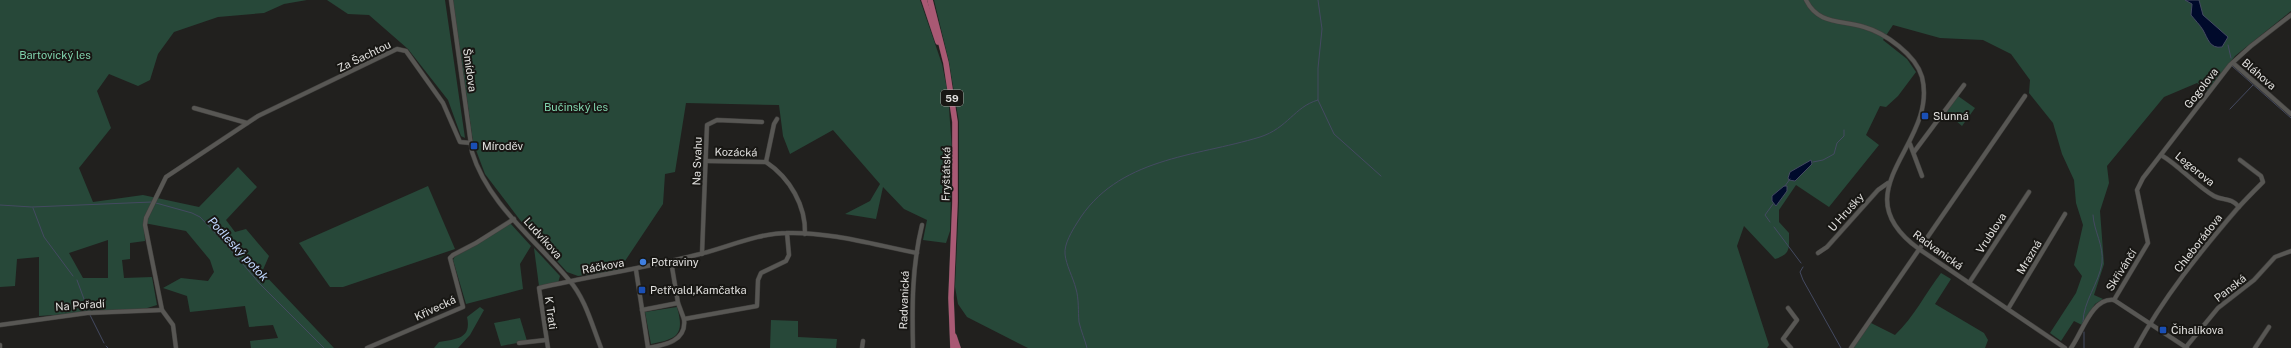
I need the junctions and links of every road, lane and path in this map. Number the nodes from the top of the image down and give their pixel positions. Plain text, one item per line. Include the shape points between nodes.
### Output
1 (451, 0) edge
2 (924, 0) edge
3 (930, 0) edge
4 (1806, 0) edge
5 (2291, 14) edge
6 (946, 63) junction
7 (2233, 63) junction
8 (1964, 85) dead end
9 (2025, 96) dead end
10 (194, 108) dead end
11 (2291, 114) edge
12 (777, 119) dead end
13 (762, 122) dead end
14 (247, 123) junction
15 (471, 142) junction
16 (1910, 144) junction
17 (1914, 152) junction
18 (2161, 155) junction
19 (2240, 160) dead end
20 (706, 161) junction
21 (766, 162) junction
22 (1922, 176) dead end
23 (1888, 183) junction
24 (2139, 185) joint
25 (2029, 192) dead end
26 (2239, 207) junction
27 (2065, 214) dead end
28 (514, 219) junction
29 (922, 225) dead end
30 (787, 233) junction
31 (805, 234) junction
32 (1919, 249) junction
33 (2291, 251) edge
34 (917, 253) junction
35 (1818, 253) dead end
36 (702, 254) junction
37 (671, 261) junction
38 (636, 270) junction
39 (570, 281) junction
40 (1969, 284) junction
41 (538, 288) joint
42 (2114, 300) junction
43 (678, 303) junction
44 (1788, 308) dead end
45 (2008, 309) junction
46 (162, 310) junction
47 (642, 310) junction
48 (684, 319) junction
49 (2150, 323) junction
50 (0, 325) edge
51 (2269, 327) dead end
52 (952, 328) junction
53 (546, 340) junction
54 (862, 341) dead end
55 (519, 343) dead end
56 (176, 348) edge
57 (367, 348) edge
58 (548, 348) edge
59 (602, 348) edge
60 (648, 348) edge
61 (862, 348) edge
62 (913, 348) edge
63 (953, 348) edge
64 (958, 348) edge
65 (1791, 348) edge
66 (1851, 348) edge
67 (2065, 348) edge
68 (2071, 348) edge
69 (2136, 348) edge
70 (2186, 348) edge
71 (2254, 348) edge

1 - 15 street, Šmídova
2 - 6 main road, Fryštátská / 59
3 - 6 main road, Fryštátská / 59
4 - 16 street via 1814,11 1826,19 1864,27 1885,37 1904,52 1916,66 1922,78 1923,92 1918,124
5 - 7 street, Gogolova
6 - 52 main road, Fryštátská / 59 via 955,122
7 - 11 street, Bláhova
7 - 18 street, Gogolova
8 - 17 street
9 - 32 street
10 - 14 street
12 - 21 street, Kozácká
13 - 20 street, Na Svahu via 717,120 707,125
14 - 15 street, Za Šachtou via 397,49 406,51 443,103 460,142
14 - 46 street, Za Šachtou via 166,177 155,197 145,225
15 - 28 street, Ludvíkova via 480,175 492,194
16 - 17 street
16 - 23 street
17 - 22 street
18 - 24 street, Gogolova
18 - 26 street, Legerova via 2178,165 2212,195 2233,200
19 - 26 street, Chleborádova via 2263,180
20 - 21 street, Kozácká
20 - 36 street, Na Svahu
21 - 31 street, Kozácká via 777,171 797,197 805,218
23 - 32 street, Radvanická via 1888,202 1893,221 1904,237
23 - 35 street, U Hrušky via 1878,190
24 - 42 street, Skřivánčí via 2138,197 2148,243
25 - 40 street, Vrublova
26 - 49 street, Chleborádova via 2202,251
27 - 45 street, Mrazná
28 - 39 street, Ludvíkova
28 - 57 street, Křivecká via 450,258 463,307
29 - 34 street, Radvanická
30 - 31 street, Ráčkova
30 - 36 street, Ráčkova via 765,235
30 - 48 street via 789,255 786,261 761,273 758,280 757,306
31 - 34 street, Ráčkova
32 - 40 street, Radvanická
32 - 66 street
33 - 70 street, Panská via 2275,257 2250,284 2218,308
34 - 62 street, Radvanická via 912,297
36 - 37 street, Ráčkova
37 - 38 street, Ráčkova
37 - 43 street
38 - 39 street, Ráčkova
38 - 47 street
39 - 41 street, Ráčkova
39 - 59 street, Ludvíkova
40 - 45 street, Radvanická
41 - 53 street, K Trati
42 - 49 street
42 - 68 street, Skřivánčí via 2105,300 2098,306
43 - 47 street
43 - 48 street
44 - 65 street via 1798,320 1783,339
45 - 67 street, Radvanická
46 - 50 street, Na Pořadí via 87,313
46 - 56 street via 172,325
47 - 60 street
48 - 60 street via 684,328 678,337 670,343
49 - 69 street, Chleborádova
49 - 70 street
51 - 71 street
52 - 63 main road, 59
52 - 64 main road, 59
53 - 55 street, K Trati
53 - 58 street, K Trati
54 - 61 street

